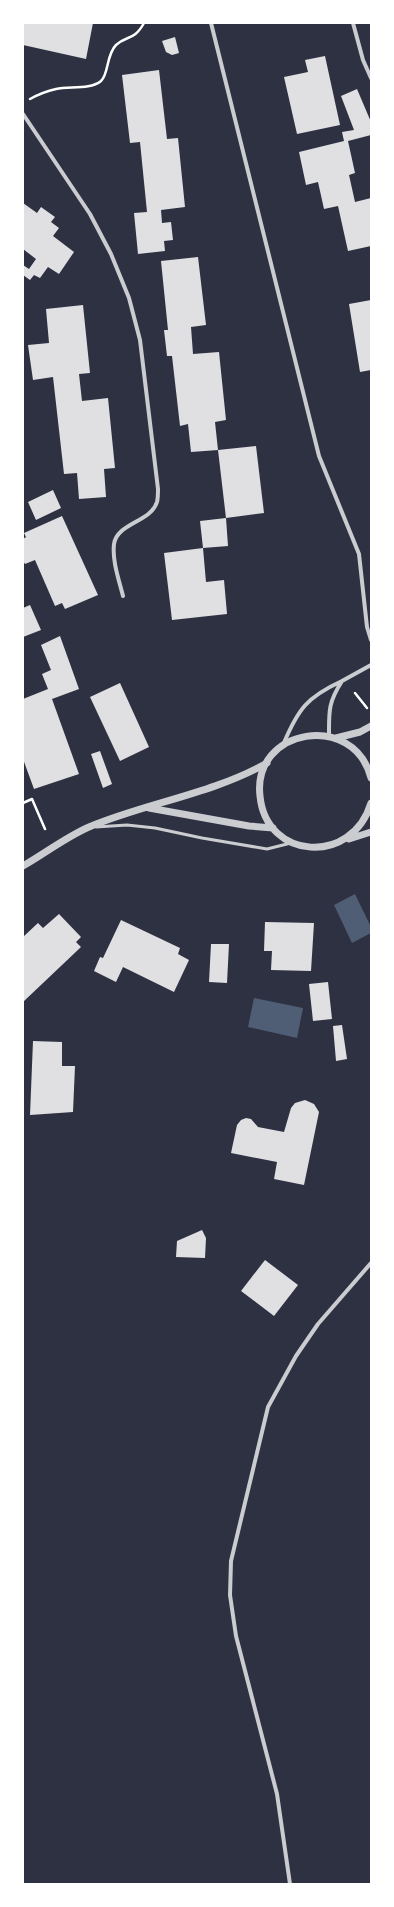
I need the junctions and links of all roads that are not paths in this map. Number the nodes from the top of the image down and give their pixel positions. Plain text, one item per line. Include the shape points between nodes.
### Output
1 (211, 23) edge
2 (353, 23) edge
3 (371, 78) edge
4 (23, 114) edge
5 (123, 596) dead end
6 (371, 640) edge
7 (371, 665) edge
8 (342, 681) junction
9 (371, 726) edge
10 (333, 737) junction
11 (283, 745) junction
12 (267, 763) junction
13 (371, 776) edge
14 (371, 803) edge
15 (147, 807) junction
16 (88, 828) junction
17 (272, 828) junction
18 (371, 832) edge
19 (343, 841) junction
20 (293, 843) junction
21 (23, 866) edge
22 (371, 1263) edge
23 (290, 1884) edge

1 - 6 street via 319,456 359,554 367,627
2 - 3 street via 363,60
4 - 5 street via 94,220 129,298 140,340 158,489 157,503 148,514 118,535 114,543 114,558
7 - 8 street
8 - 10 street via 329,707
8 - 11 street via 322,690 305,703 292,723
9 - 10 street via 360,732
10 - 11 street via 305,735
10 - 13 street via 348,744 358,753
11 - 12 street
12 - 15 street via 245,774
12 - 17 street via 262,773 260,796 266,818
14 - 19 street via 368,814 358,830
15 - 16 street
15 - 17 street via 235,824
16 - 20 lane via 134,826 267,849
16 - 21 street
17 - 20 street
18 - 19 street
19 - 20 street via 318,848
22 - 23 street via 318,1324 296,1356 268,1407 231,1561 230,1595 236,1636 277,1794

